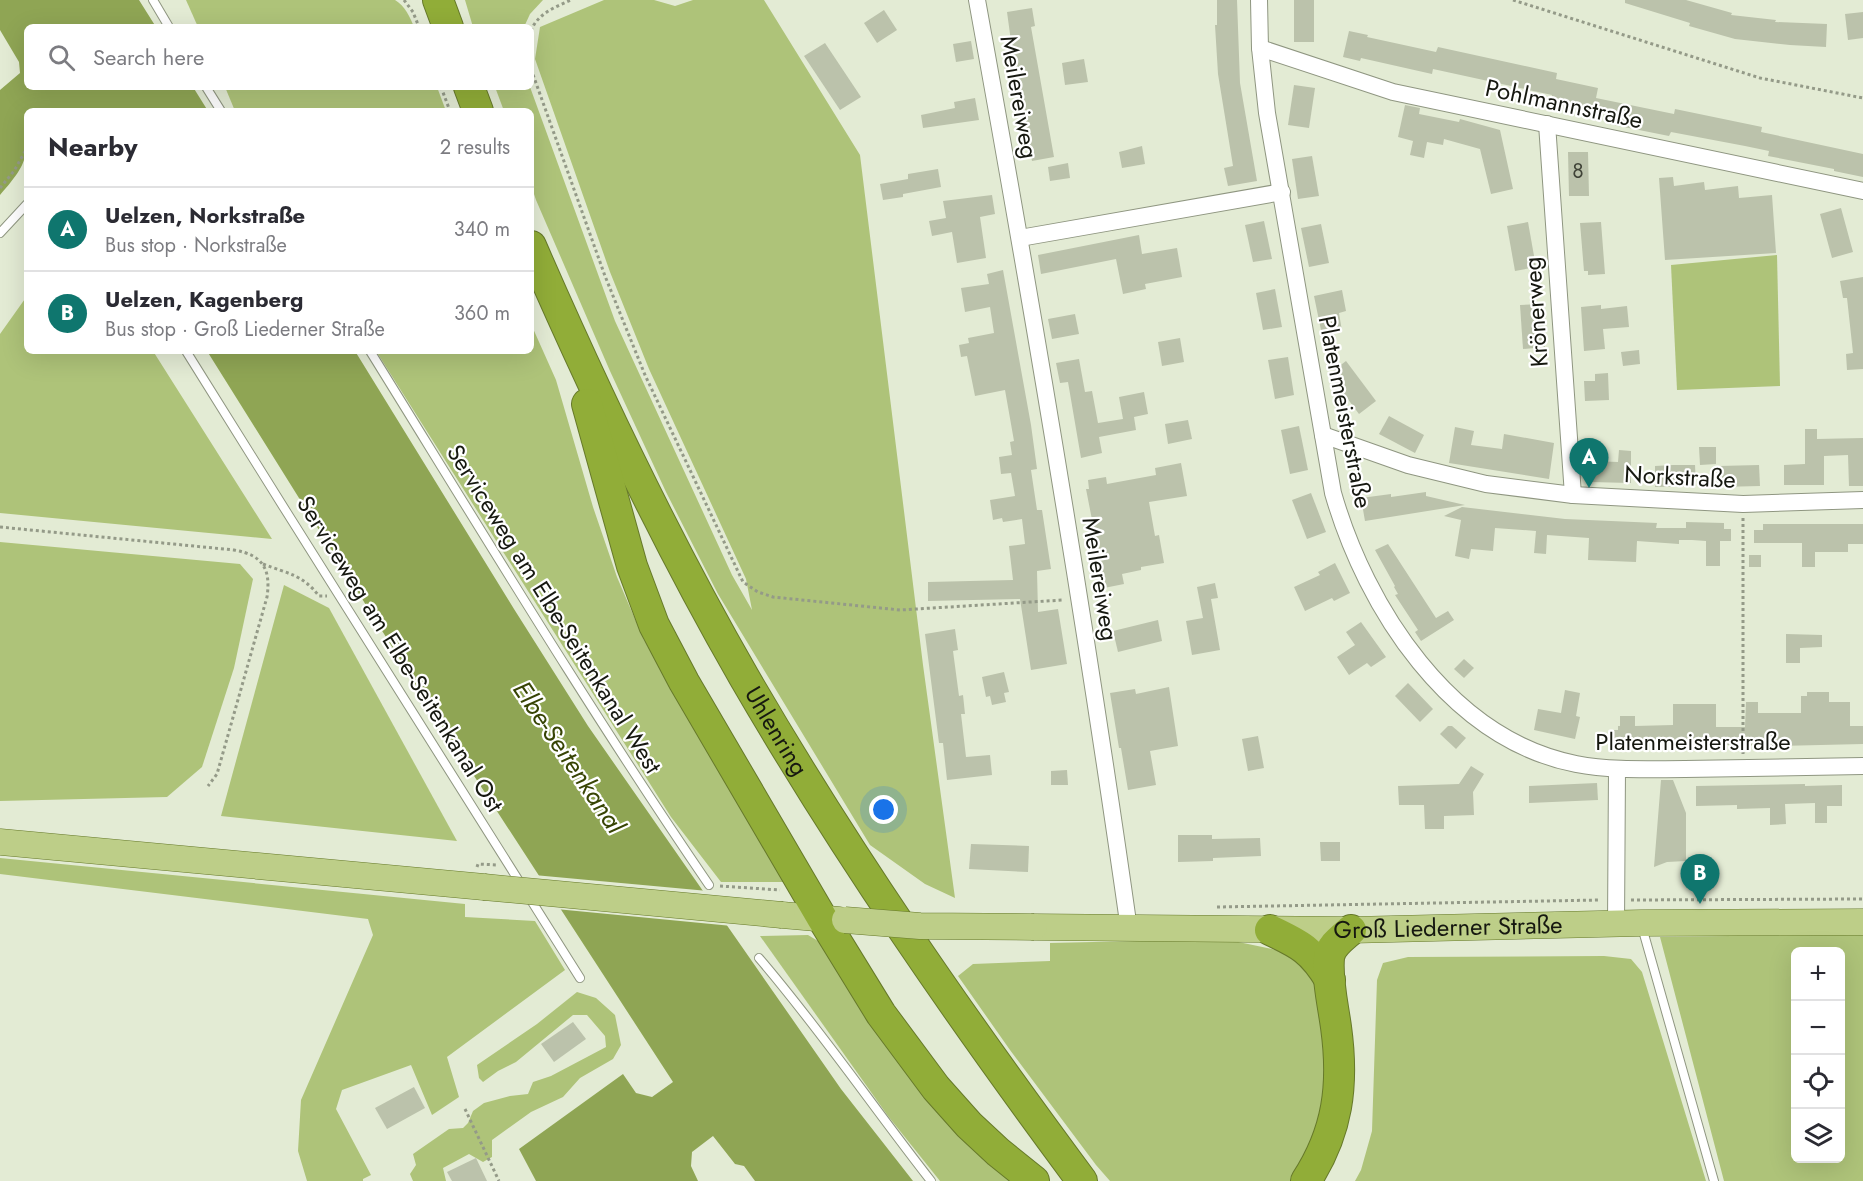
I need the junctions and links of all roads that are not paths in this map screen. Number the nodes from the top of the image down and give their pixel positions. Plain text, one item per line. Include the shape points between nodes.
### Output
1 (153, 0) edge
2 (438, 0) edge
3 (977, 0) edge
4 (1259, 0) edge
5 (167, 24) edge
6 (447, 24) edge
7 (1260, 48) junction
8 (208, 90) edge
9 (470, 90) edge
10 (219, 108) edge
11 (477, 108) edge
12 (1547, 124) junction
13 (1863, 191) edge
14 (1281, 192) junction
15 (24, 207) edge
16 (0, 233) edge
17 (1020, 238) junction
18 (534, 253) edge
19 (570, 337) junction
20 (188, 354) edge
21 (372, 354) edge
22 (1323, 435) junction
23 (1574, 495) junction
24 (1863, 500) edge
25 (1863, 766) edge
26 (1617, 769) junction
27 (0, 842) edge
28 (709, 885) road end
29 (790, 902) junction
30 (1616, 912) junction
31 (833, 919) junction
32 (1863, 922) edge
33 (1641, 923) junction
34 (1128, 928) junction
35 (1270, 930) junction
36 (1351, 930) junction
37 (759, 958) dead end
38 (580, 978) dead end
39 (1330, 980) junction
40 (1060, 1152) junction
41 (931, 1181) edge
42 (1034, 1181) edge
43 (1082, 1181) edge
44 (1095, 1181) edge
45 (1306, 1181) edge
46 (1319, 1181) edge
47 (1714, 1181) edge

1 - 5 lane
2 - 6 highway
3 - 17 street, Meilereiweg
4 - 7 street, Platenmeisterstraße
7 - 12 street, Pohlmannstraße via 1393,92
7 - 14 street, Platenmeisterstraße
8 - 10 lane
9 - 11 highway
12 - 13 street, Pohlmannstraße
12 - 23 street, Krönerweg
14 - 17 street
14 - 22 street, Platenmeisterstraße
15 - 16 lane
17 - 34 street, Meilereiweg via 1080,598
18 - 19 highway, Uhlenring
19 - 29 highway via 617,516 654,625
19 - 40 highway, Uhlenring via 670,541 793,759 943,990
20 - 38 lane, Serviceweg am Elbe-Seitenkanal Ost
21 - 28 lane, Serviceweg am Elbe-Seitenkanal West via 580,691
22 - 23 street, Norkstraße via 1408,465 1486,484
22 - 26 street, Platenmeisterstraße via 1333,493 1359,567 1385,614 1419,660 1481,721 1516,742 1565,761
23 - 24 street, Norkstraße via 1743,504
25 - 26 street, Platenmeisterstraße
26 - 30 street
27 - 29 main road, bridge via 484,887
29 - 31 highway
30 - 33 main road, Groß Liederner Straße
30 - 36 main road, Groß Liederner Straße
31 - 34 main road, Groß Liederner Straße, bridge via 920,926
31 - 42 highway via 880,1014 936,1088 969,1125
32 - 33 main road, Groß Liederner Straße
33 - 47 lane
34 - 35 main road, Groß Liederner Straße
35 - 36 main road, Groß Liederner Straße
35 - 39 highway via 1307,950
36 - 39 highway via 1333,947 1329,957
36 - 46 highway via 1346,1090 1333,1154
37 - 41 lane
39 - 45 highway via 1339,1048 1336,1111 1331,1135
40 - 43 highway, Uhlenring
40 - 44 highway

